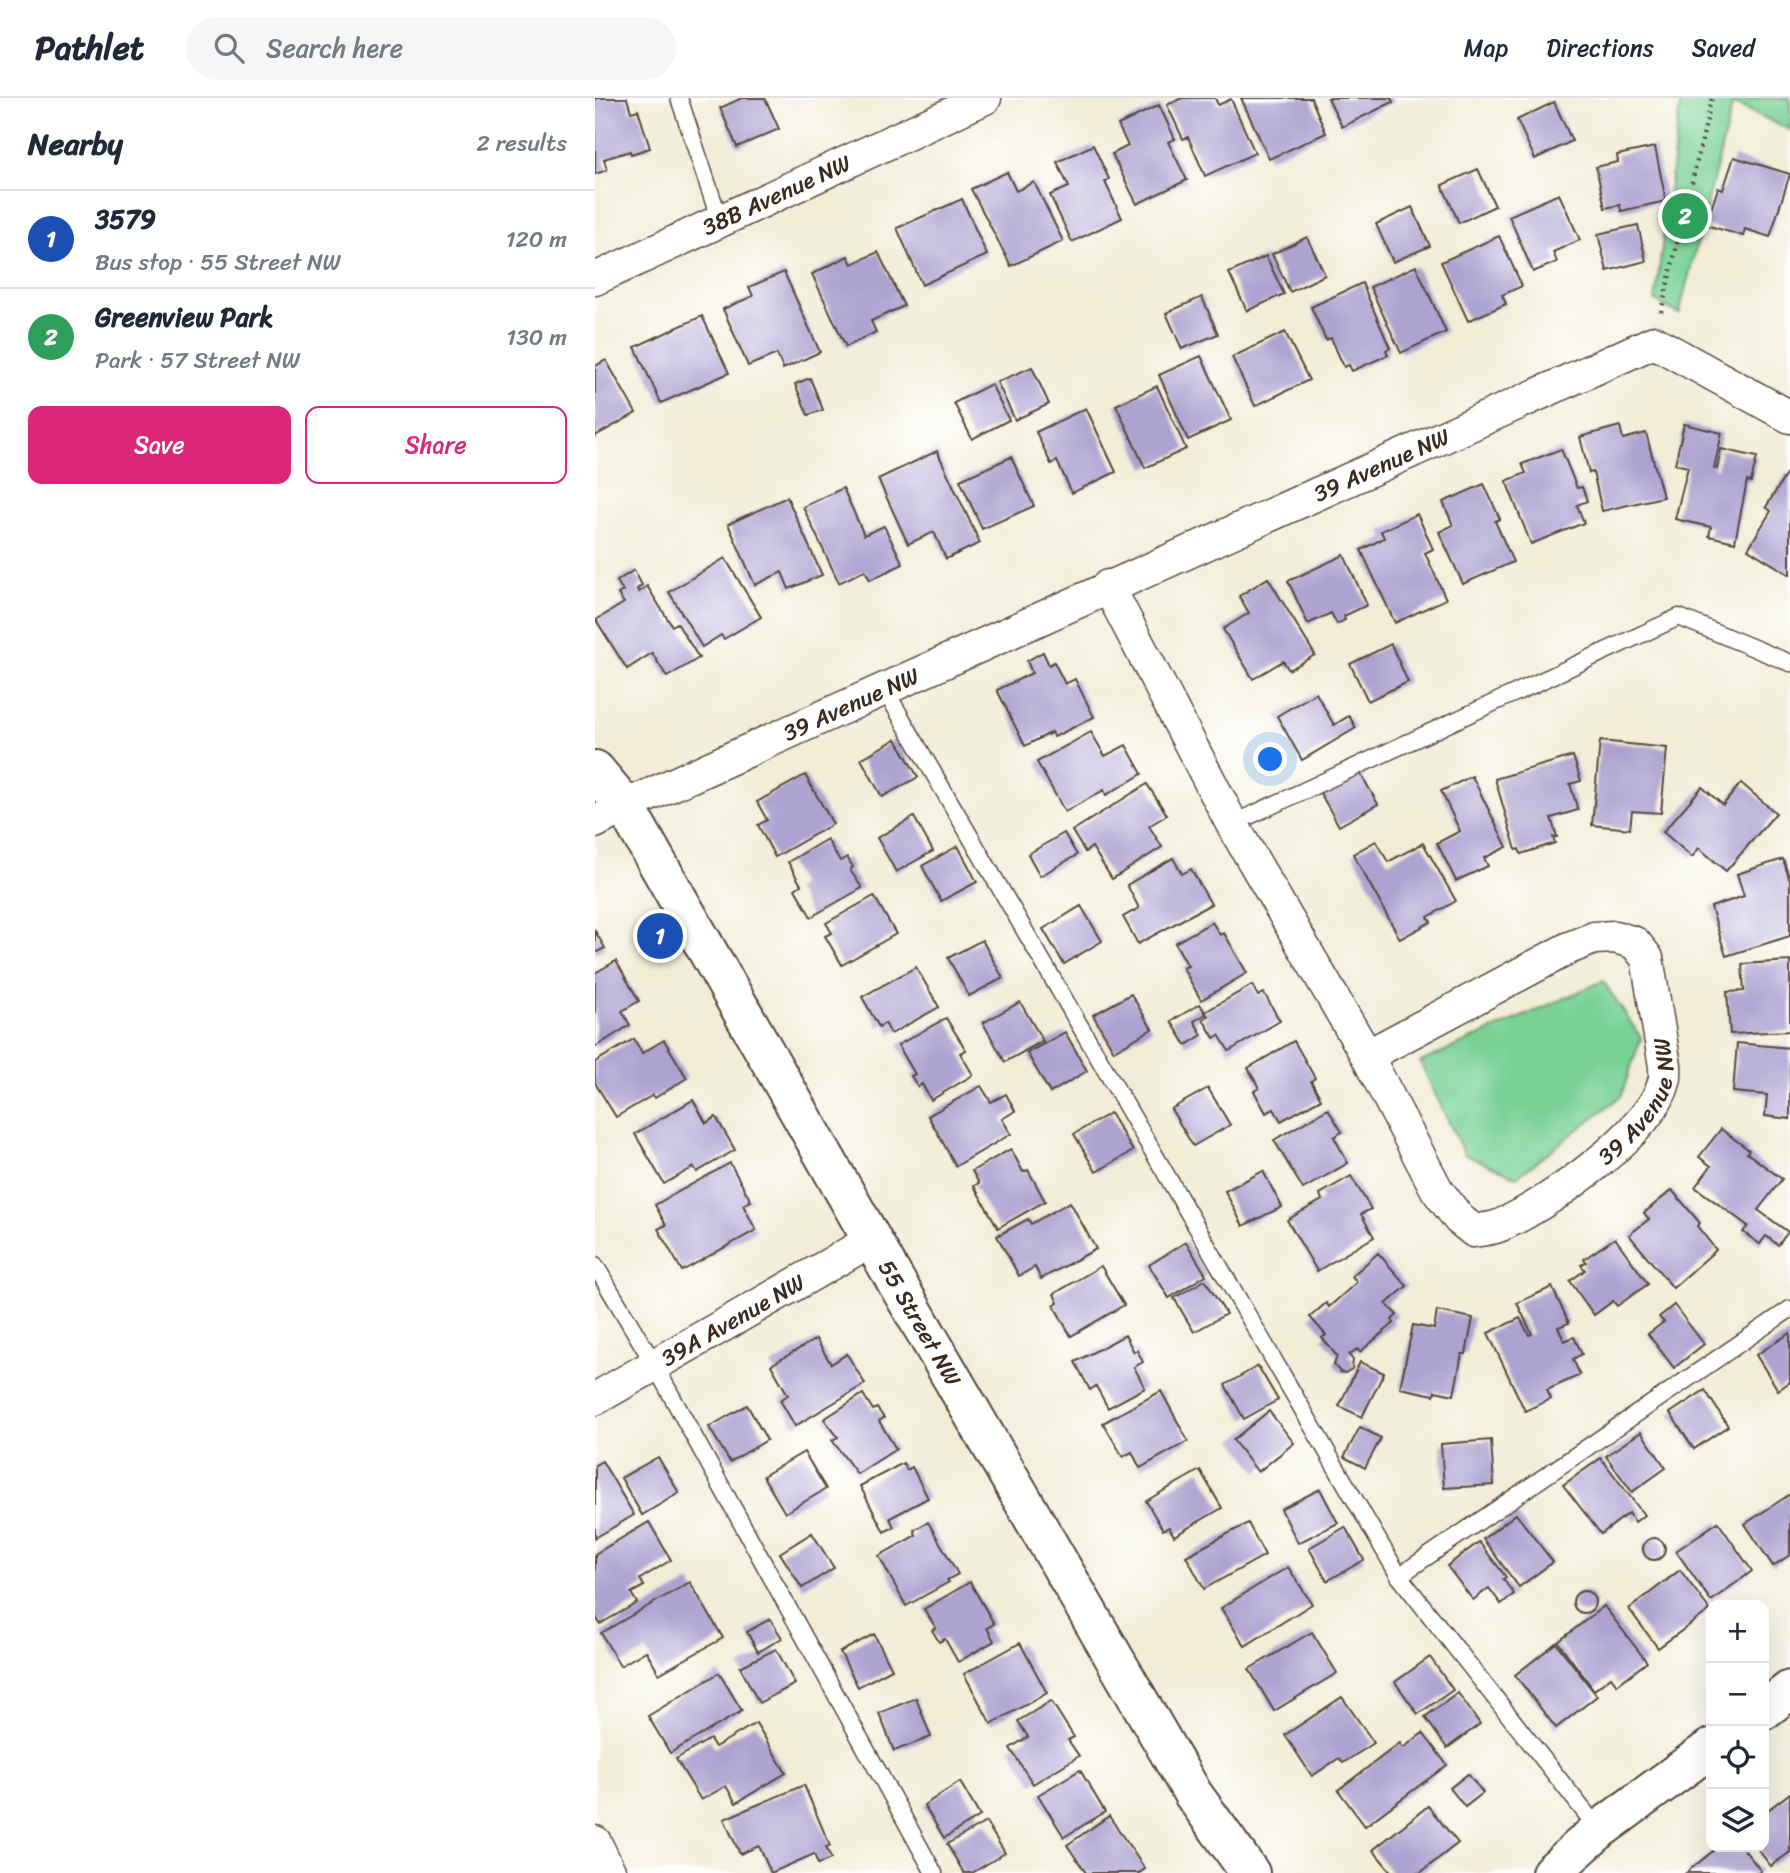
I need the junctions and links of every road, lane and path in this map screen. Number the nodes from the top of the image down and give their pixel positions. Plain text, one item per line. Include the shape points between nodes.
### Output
1 (679, 98) edge
2 (1711, 98) edge
3 (966, 102) edge
4 (720, 221) junction
5 (595, 279) edge
6 (1654, 342) junction
7 (1790, 416) edge
8 (1108, 586) junction
9 (1790, 663) edge
10 (884, 688) junction
11 (595, 770) edge
12 (610, 814) edge
13 (1232, 824) junction
14 (1367, 1056) junction
15 (872, 1240) junction
16 (595, 1265) edge
17 (1790, 1309) edge
18 (655, 1364) junction
19 (595, 1399) edge
20 (1399, 1576) junction
21 (1790, 1690) edge
22 (1769, 1706) edge
23 (1706, 1752) edge
24 (1599, 1830) junction
25 (595, 1842) edge
26 (610, 1873) edge
27 (934, 1873) edge
28 (1250, 1873) edge
29 (1551, 1873) edge

1 - 4 lane
2 - 6 path
3 - 4 street, 38B Avenue NW
4 - 5 street, 38B Avenue NW
6 - 7 street
6 - 8 street, 39 Avenue NW
8 - 10 street, 39 Avenue NW
8 - 13 street, 39 Avenue NW
9 - 13 lane via 1679,617
10 - 12 street, 39 Avenue NW
10 - 20 lane
11 - 12 street, 55 Street NW
12 - 15 street, 55 Street NW
13 - 14 street, 39 Avenue NW
14 - 14 street, 39 Avenue NW via 1569,948 1594,938 1615,937 1635,943 1647,958 1665,1066 1655,1102 1628,1136 1537,1205 1499,1226 1475,1231 1459,1219 1437,1190
15 - 18 street, 39A Avenue NW
15 - 28 street, 55 Street NW via 1193,1794
16 - 18 lane
17 - 20 lane
18 - 19 street, 39A Avenue NW
18 - 27 lane
20 - 24 lane
21 - 22 street
23 - 24 street
24 - 29 street
25 - 26 street

